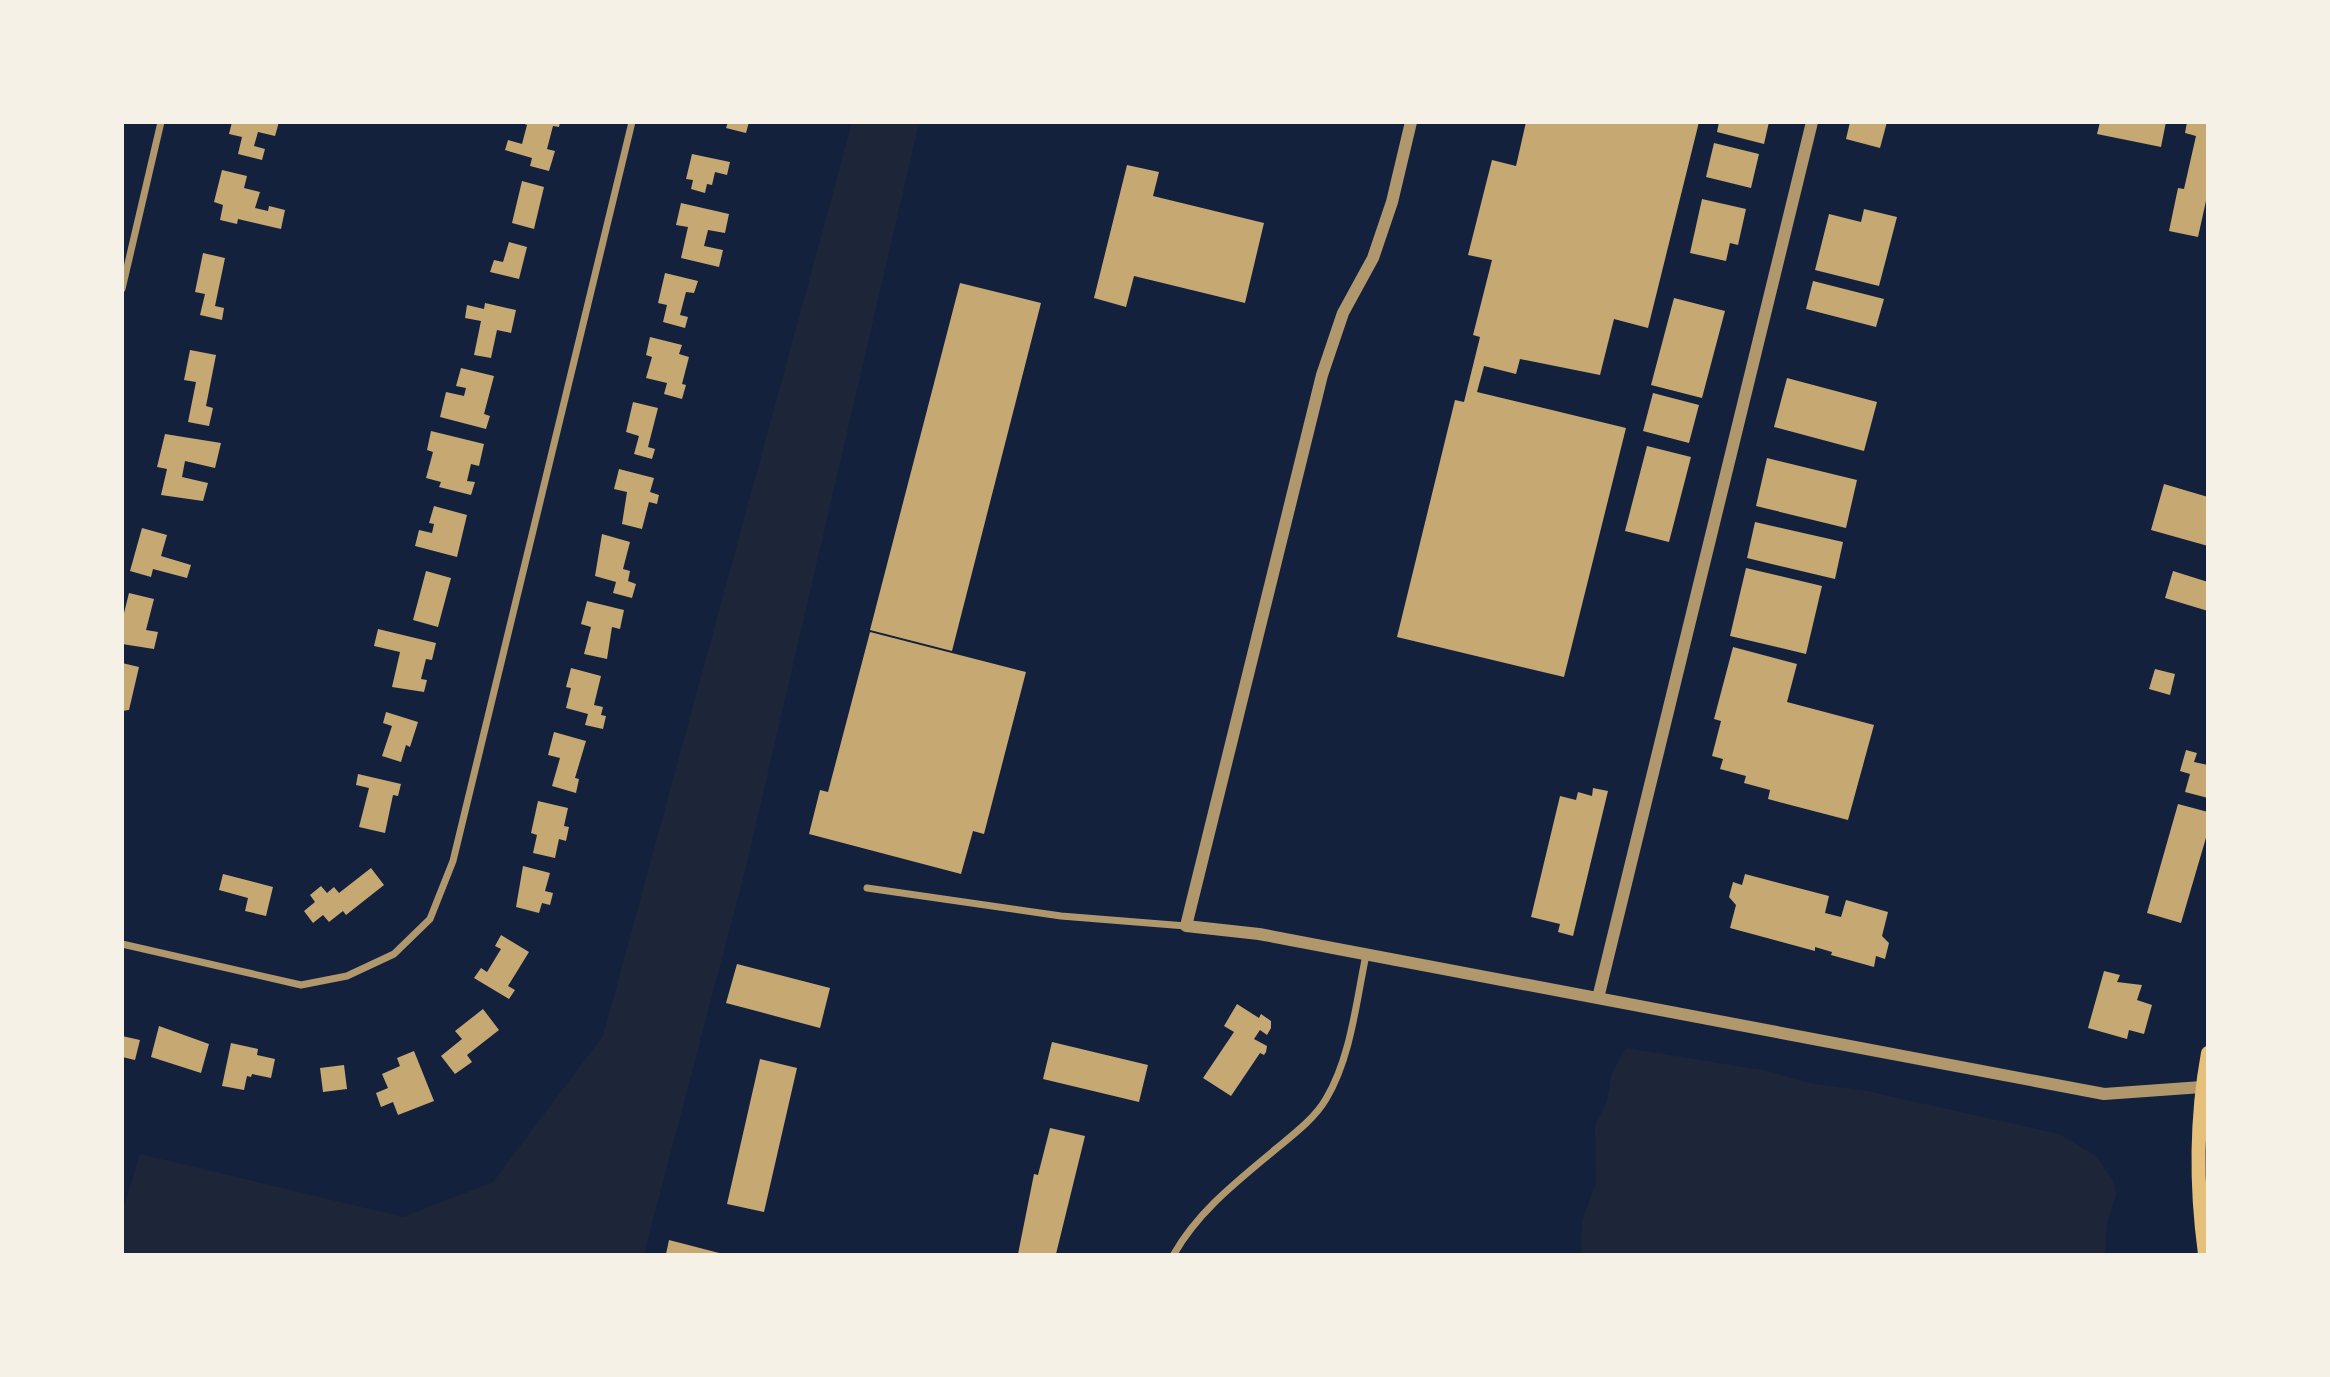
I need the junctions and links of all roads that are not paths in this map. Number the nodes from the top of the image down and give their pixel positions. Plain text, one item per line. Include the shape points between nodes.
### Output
1 (161, 122) edge
2 (632, 122) edge
3 (1411, 122) edge
4 (1812, 122) edge
5 (122, 289) edge
6 (867, 888) dead end
7 (1186, 926) junction
8 (122, 944) edge
9 (1366, 955) junction
10 (1598, 998) junction
11 (2207, 1053) edge
12 (2205, 1087) edge
13 (1174, 1255) edge
14 (2205, 1255) edge

1 - 5 street
2 - 8 street via 453,861 430,919 394,954 346,976 300,985
3 - 7 street via 1373,258 1343,313 1322,375
4 - 10 street
6 - 7 street via 1061,916
7 - 9 street via 1259,934
9 - 10 street
9 - 13 street via 1342,1066 1326,1100 1298,1131 1217,1198 1187,1231
10 - 12 street via 2104,1094
11 - 12 main road
12 - 14 main road via 2199,1207

